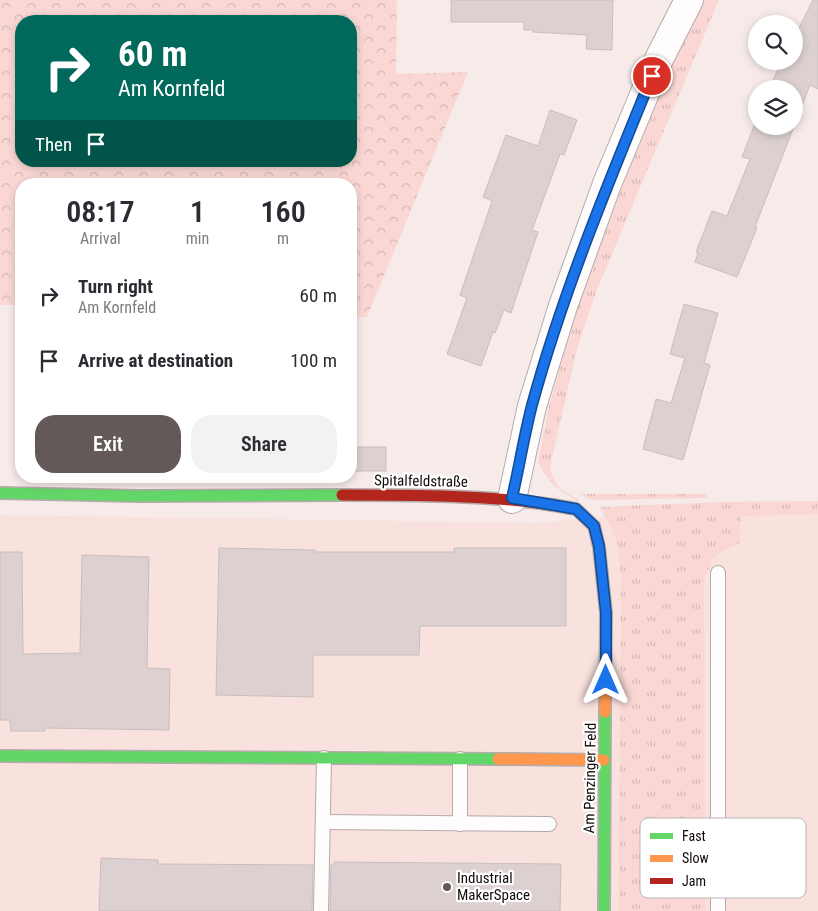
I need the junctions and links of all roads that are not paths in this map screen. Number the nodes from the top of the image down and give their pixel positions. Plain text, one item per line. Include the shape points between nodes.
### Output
1 (689, 0) edge
2 (0, 493) edge
3 (512, 498) junction
4 (718, 573) dead end
5 (0, 756) edge
6 (324, 758) junction
7 (460, 759) junction
8 (604, 760) junction
9 (718, 818) edge
10 (323, 822) junction
11 (460, 824) junction
12 (549, 824) dead end
13 (718, 898) edge
14 (321, 911) edge
15 (604, 911) edge
16 (718, 911) edge

1 - 3 street via 659,59 613,170 563,306 532,406
2 - 3 street, Spitalfeldstraße
3 - 8 street, Am Penzinger Feld via 576,509 594,526 606,613
4 - 9 lane
5 - 6 street
6 - 7 street
6 - 10 lane
7 - 8 street
7 - 11 lane
8 - 15 street, Am Penzinger Feld
10 - 11 lane
10 - 14 lane
11 - 12 lane
13 - 16 lane

